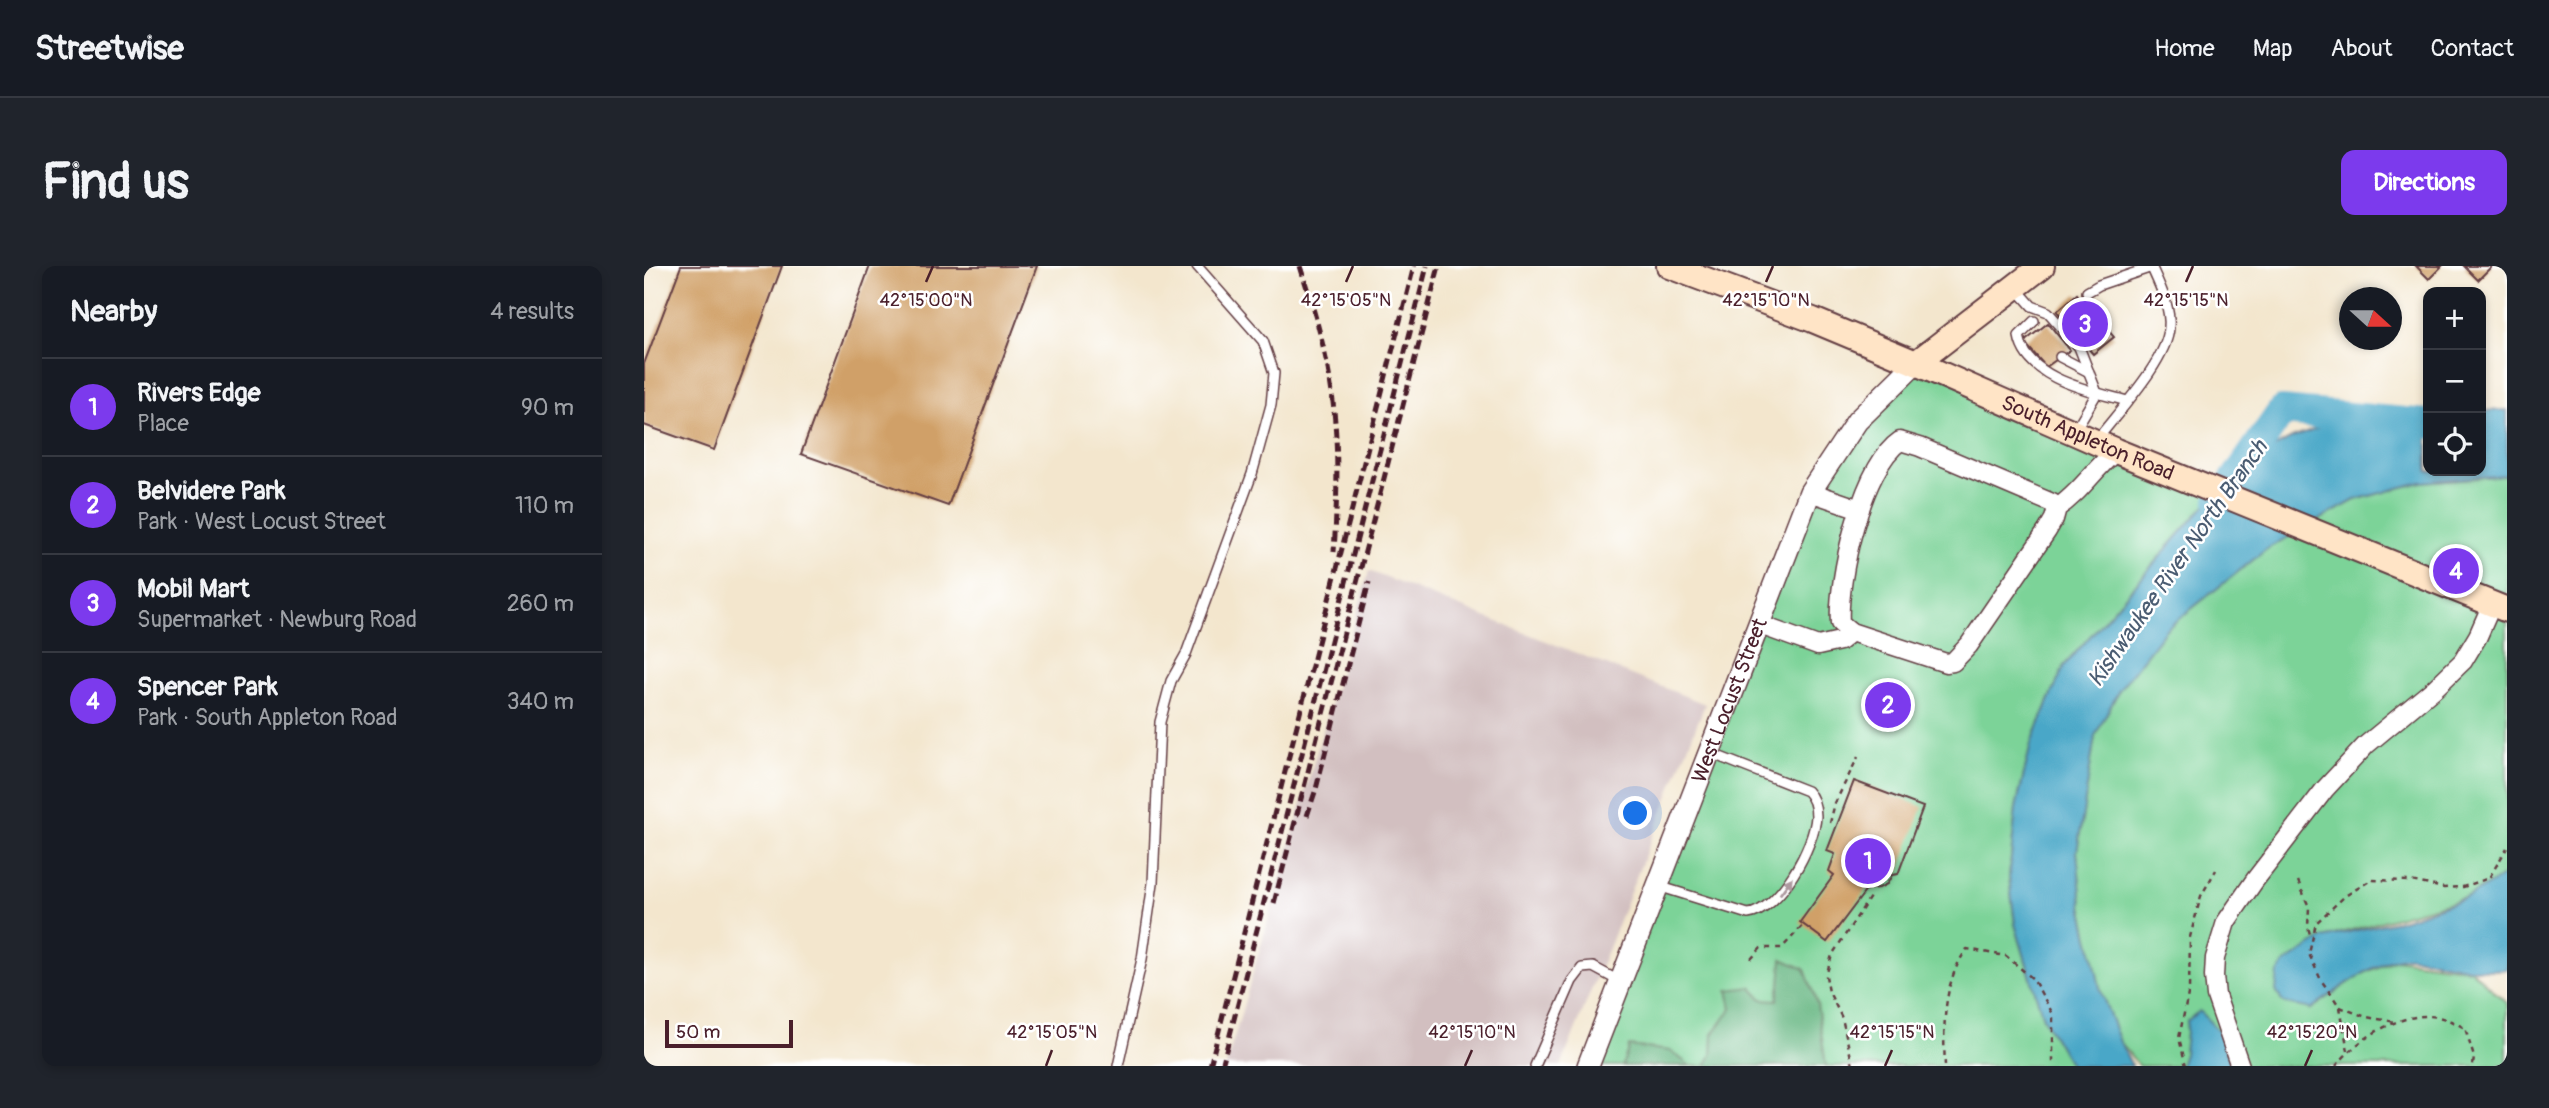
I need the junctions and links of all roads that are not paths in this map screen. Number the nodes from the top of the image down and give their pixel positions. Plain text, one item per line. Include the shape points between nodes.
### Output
1 (1197, 266) edge
2 (1669, 266) edge
3 (2042, 266) edge
4 (2151, 266) edge
5 (2015, 287) junction
6 (2087, 292) dead end
7 (2032, 306) junction
8 (2034, 321) junction
9 (2037, 332) dead end
10 (2060, 357) dead end
11 (1916, 363) junction
12 (2089, 372) junction
13 (2097, 393) junction
14 (2127, 401) junction
15 (2095, 442) junction
16 (1810, 492) junction
17 (2057, 508) junction
18 (1860, 509) junction
19 (2499, 607) edge
20 (1760, 625) junction
21 (1851, 632) junction
22 (1710, 752) junction
23 (1658, 886) junction
24 (1621, 982) junction
25 (1118, 1066) edge
26 (1535, 1066) edge
27 (1588, 1066) edge
28 (2239, 1066) edge

1 - 25 lane via 1263,341 1274,373 1271,405 1252,474 1186,654 1171,681 1160,722 1153,883
2 - 11 main road, South Appleton Road
3 - 5 main road
4 - 6 lane
4 - 14 lane via 2163,293 2169,328 2165,343
5 - 7 lane
5 - 11 main road
7 - 8 lane
7 - 12 lane via 2048,312 2079,347
8 - 9 lane
8 - 13 lane via 2019,336 2021,348 2045,374
10 - 12 lane
11 - 15 main road, South Appleton Road
11 - 16 street, West Locust Street via 1857,421
12 - 13 lane
13 - 14 lane
13 - 15 lane
14 - 15 lane
15 - 17 street via 2098,465 2073,498
15 - 19 main road, South Appleton Road
16 - 18 street
16 - 20 street, West Locust Street
17 - 18 street via 1900,442 1887,453
17 - 21 street via 2047,531 1953,662
18 - 21 street via 1839,606 1840,623
19 - 28 street via 2463,661 2366,745 2325,789 2226,922 2214,976
20 - 21 street via 1818,646 1840,641
20 - 22 street, West Locust Street
22 - 23 street, West Locust Street
23 -> 22 lane via 1748,914 1758,913 1780,894 1795,872 1812,832 1816,816 1807,790
23 - 24 street, West Locust Street
24 - 26 lane via 1593,967 1582,968
24 - 27 street, West Locust Street

